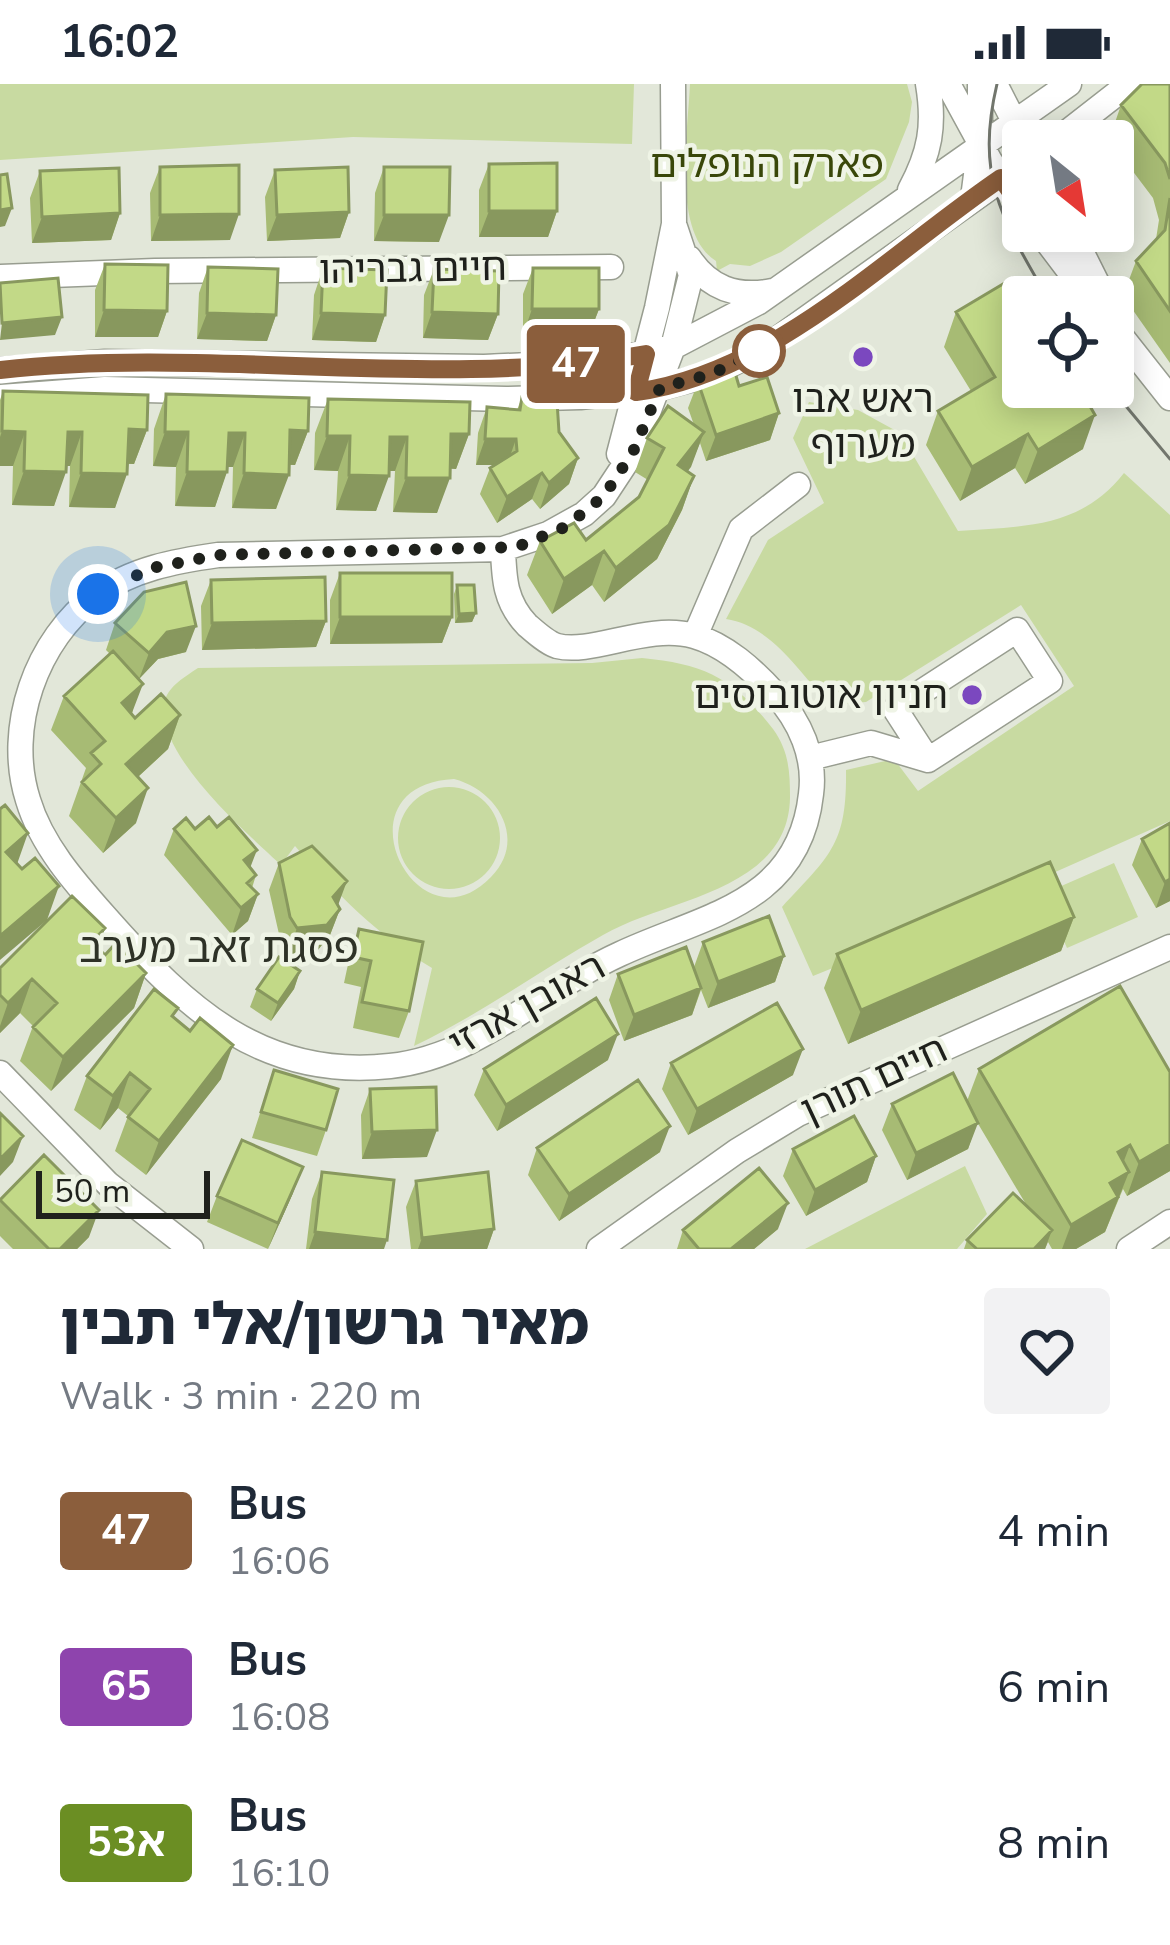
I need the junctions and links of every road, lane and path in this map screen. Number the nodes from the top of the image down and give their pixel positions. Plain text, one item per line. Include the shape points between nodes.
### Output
1 (673, 84) edge
2 (928, 84) edge
3 (948, 84) edge
4 (980, 84) edge
5 (995, 84) edge
6 (1069, 84) edge
7 (1129, 84) edge
8 (1103, 106) junction
9 (1013, 120) edge
10 (1031, 120) edge
11 (1084, 120) edge
12 (1098, 120) edge
13 (1002, 137) edge
14 (980, 144) junction
15 (1002, 162) edge
16 (1002, 178) edge
17 (906, 196) junction
18 (973, 198) junction
19 (674, 224) junction
20 (1055, 252) edge
21 (687, 256) junction
22 (611, 266) dead end
23 (1073, 276) edge
24 (0, 278) edge
25 (774, 291) junction
26 (674, 347) junction
27 (1134, 352) edge
28 (646, 354) junction
29 (0, 370) edge
30 (648, 390) junction
31 (0, 397) edge
32 (1170, 398) edge
33 (798, 485) dead end
34 (502, 549) junction
35 (695, 636) junction
36 (895, 710) junction
37 (871, 743) junction
38 (810, 758) junction
39 (928, 760) junction
40 (1170, 947) edge
41 (0, 1073) edge
42 (1170, 1222) edge
43 (190, 1249) edge
44 (599, 1249) edge
45 (1129, 1249) edge

1 - 19 street
2 - 17 street via 930,150
3 - 14 street
4 - 14 street
5 - 9 street
6 - 10 street
7 - 8 street
8 - 11 street
8 - 12 street
13 - 14 street
14 - 15 street
14 - 17 street
14 - 18 street
16 - 18 street
17 - 25 street
18 - 30 street via 769,345 712,374
19 - 21 street
19 - 28 street, ראובן ארזי
20 - 23 street
21 - 25 street via 716,286
21 - 26 street via 690,286
22 - 24 street, חיים גבריהו
25 - 26 street
26 - 28 street
26 - 30 street
27 - 32 street
28 - 29 street via 558,365 105,362
28 - 30 street, ראובן ארזי
30 - 31 street via 506,399 105,389
30 - 34 street, ראובן ארזי via 633,452 604,496 565,527
33 - 35 street via 741,529
34 - 35 street, ראובן ארזי via 512,606 556,646
34 - 38 street, ראובן ארזי via 180,560 98,594 52,645 33,682 21,740 21,772 38,825 148,965 220,1028 294,1057 362,1068 424,1060 486,1033 599,964 759,891 802,836
35 - 38 street, ראובן ארזי via 739,659 780,698
36 - 37 street
36 - 39 street
36 - 39 street via 1016,631 1039,664 1050,681
37 - 38 street
37 - 39 street
40 - 44 street, חיים תורן via 798,1114
41 - 43 street via 108,1184
42 - 45 street

